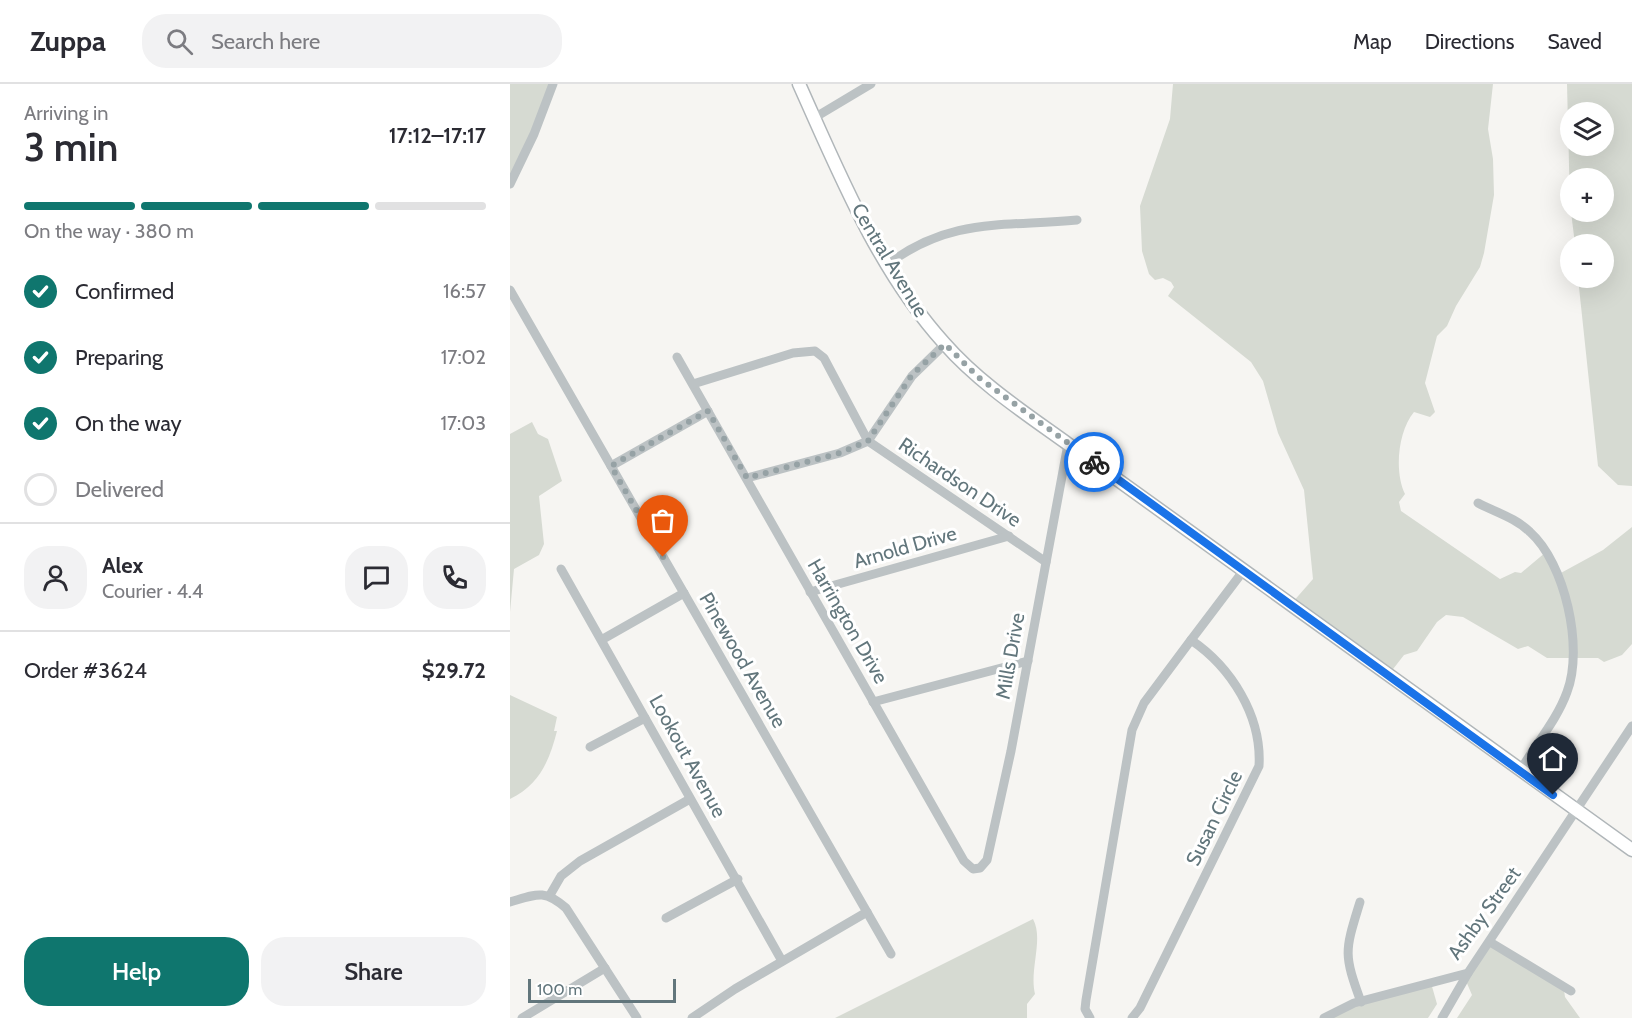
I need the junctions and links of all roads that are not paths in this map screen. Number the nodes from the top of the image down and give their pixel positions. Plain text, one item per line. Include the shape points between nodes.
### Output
1 (553, 84) edge
2 (799, 84) edge
3 (871, 84) edge
4 (814, 118) junction
5 (510, 184) edge
6 (1077, 220) dead end
7 (888, 264) junction
8 (510, 290) edge
9 (945, 344) junction
10 (677, 357) dead end
11 (693, 384) junction
12 (708, 411) junction
13 (868, 441) junction
14 (1068, 444) junction
15 (611, 466) junction
16 (747, 478) junction
17 (1478, 503) dead end
18 (1009, 536) junction
19 (1046, 562) junction
20 (561, 568) dead end
21 (1244, 570) junction
22 (810, 592) junction
23 (684, 593) junction
24 (603, 639) junction
25 (1191, 640) junction
26 (1028, 661) junction
27 (873, 702) junction
28 (645, 718) junction
29 (1632, 726) edge
30 (590, 747) dead end
31 (1520, 771) junction
32 (690, 799) junction
33 (1576, 811) junction
34 (1632, 850) edge
35 (977, 869) joint
36 (738, 879) junction
37 (550, 896) junction
38 (510, 902) edge
39 (1360, 902) dead end
40 (867, 912) junction
41 (666, 918) dead end
42 (1490, 942) junction
43 (891, 954) dead end
44 (783, 961) junction
45 (605, 968) junction
46 (1468, 973) junction
47 (1571, 991) dead end
48 (1361, 1002) junction
49 (522, 1018) edge
50 (638, 1018) edge
51 (692, 1018) edge
52 (1090, 1018) edge
53 (1132, 1018) edge
54 (1324, 1018) edge
55 (1442, 1018) edge

1 - 5 street
2 - 4 main road, Central Avenue
3 - 4 street
4 - 7 main road, Central Avenue
6 - 7 street via 954,230 913,246
7 - 9 main road, Central Avenue via 909,299
8 - 15 street, Pinewood Avenue
9 - 13 street via 912,375
9 - 14 main road, Central Avenue via 978,377
10 - 11 street, Harrington Drive
11 - 12 street, Harrington Drive
11 - 13 street, Richardson Drive via 793,352 815,351 830,368
12 - 15 street
12 - 16 street, Harrington Drive
13 - 16 street via 840,453
13 - 18 street, Richardson Drive
14 - 19 street, Mills Drive
14 - 21 main road, Central Avenue
15 - 23 street, Pinewood Avenue
16 - 22 street, Harrington Drive
17 - 31 street via 1524,526 1540,542 1561,582 1569,614 1572,675 1568,691
18 - 19 street, Richardson Drive
18 - 22 street, Arnold Drive
19 - 26 street, Mills Drive
20 - 24 street, Lookout Avenue
21 - 25 street
21 - 31 main road, Central Avenue
22 - 27 street, Harrington Drive
23 - 24 street
23 - 40 street, Pinewood Avenue
24 - 28 street, Lookout Avenue
25 - 52 street via 1144,703 1132,730 1086,1000 1085,1010
25 - 53 street, Susan Circle via 1232,678 1254,726 1259,766
26 - 27 street
26 - 35 street, Mills Drive via 987,860
27 - 35 street, Harrington Drive via 964,861
28 - 30 street
28 - 32 street, Lookout Avenue
29 - 33 street, Ashby Street
31 - 33 main road, Central Avenue
32 - 36 street, Lookout Avenue
32 - 37 street via 600,849 561,876
33 - 34 main road, Central Avenue
33 - 42 street, Ashby Street
36 - 41 street
36 - 44 street, Lookout Avenue
37 - 38 street via 542,893
37 - 45 street via 566,909
39 - 48 street via 1346,954
40 - 43 street, Pinewood Avenue
40 - 44 street
42 - 46 street, Ashby Street
42 - 47 street
44 - 51 street
45 - 49 street
45 - 50 street
46 - 48 street, Ashby Street
46 - 55 street
48 - 54 street, Ashby Street

